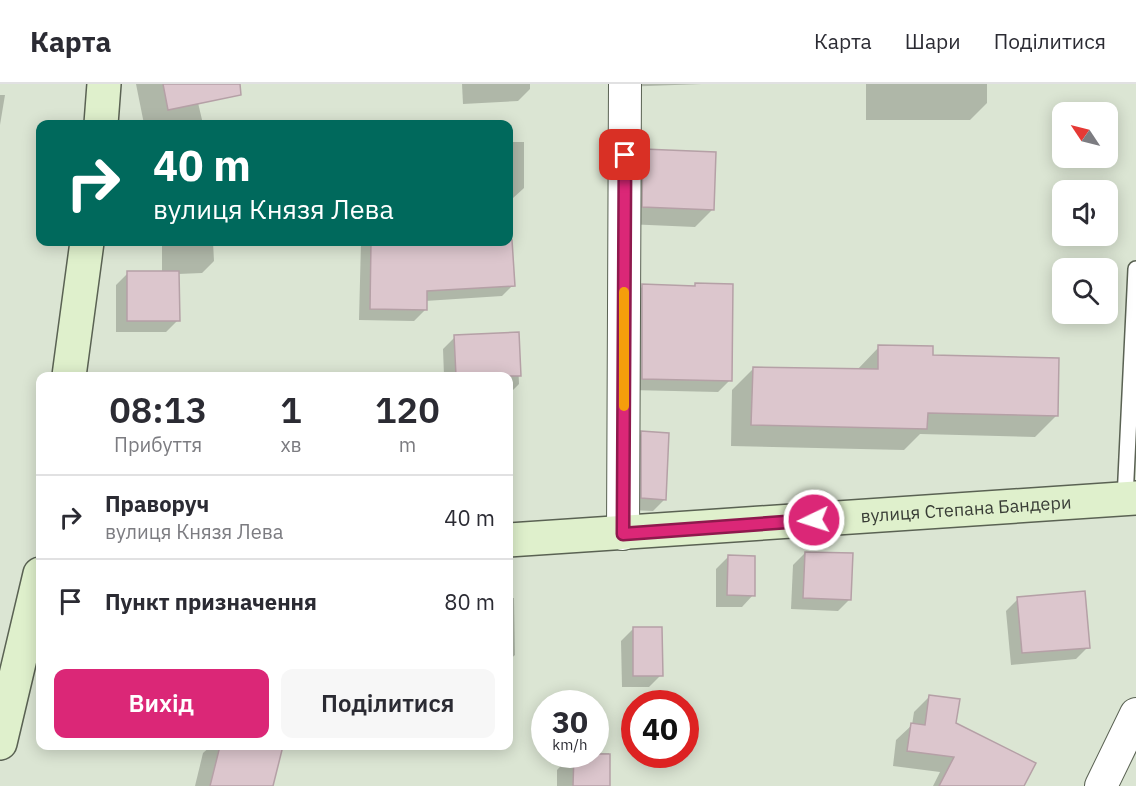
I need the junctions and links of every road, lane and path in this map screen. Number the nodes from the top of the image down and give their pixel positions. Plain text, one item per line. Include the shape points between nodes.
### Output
1 (104, 84) edge
2 (625, 84) edge
3 (101, 120) edge
4 (86, 246) edge
5 (1136, 269) edge
6 (70, 372) edge
7 (1130, 498) edge
8 (623, 534) junction
9 (513, 540) edge
10 (36, 591) edge
11 (1136, 714) edge
12 (0, 743) edge
13 (1101, 786) edge

1 - 3 street
2 - 8 street
4 - 6 street
5 - 7 lane
7 - 8 street, вулиця Степана Бандери
8 - 9 street, вулиця Степана Бандери
10 - 12 street
11 - 13 street

